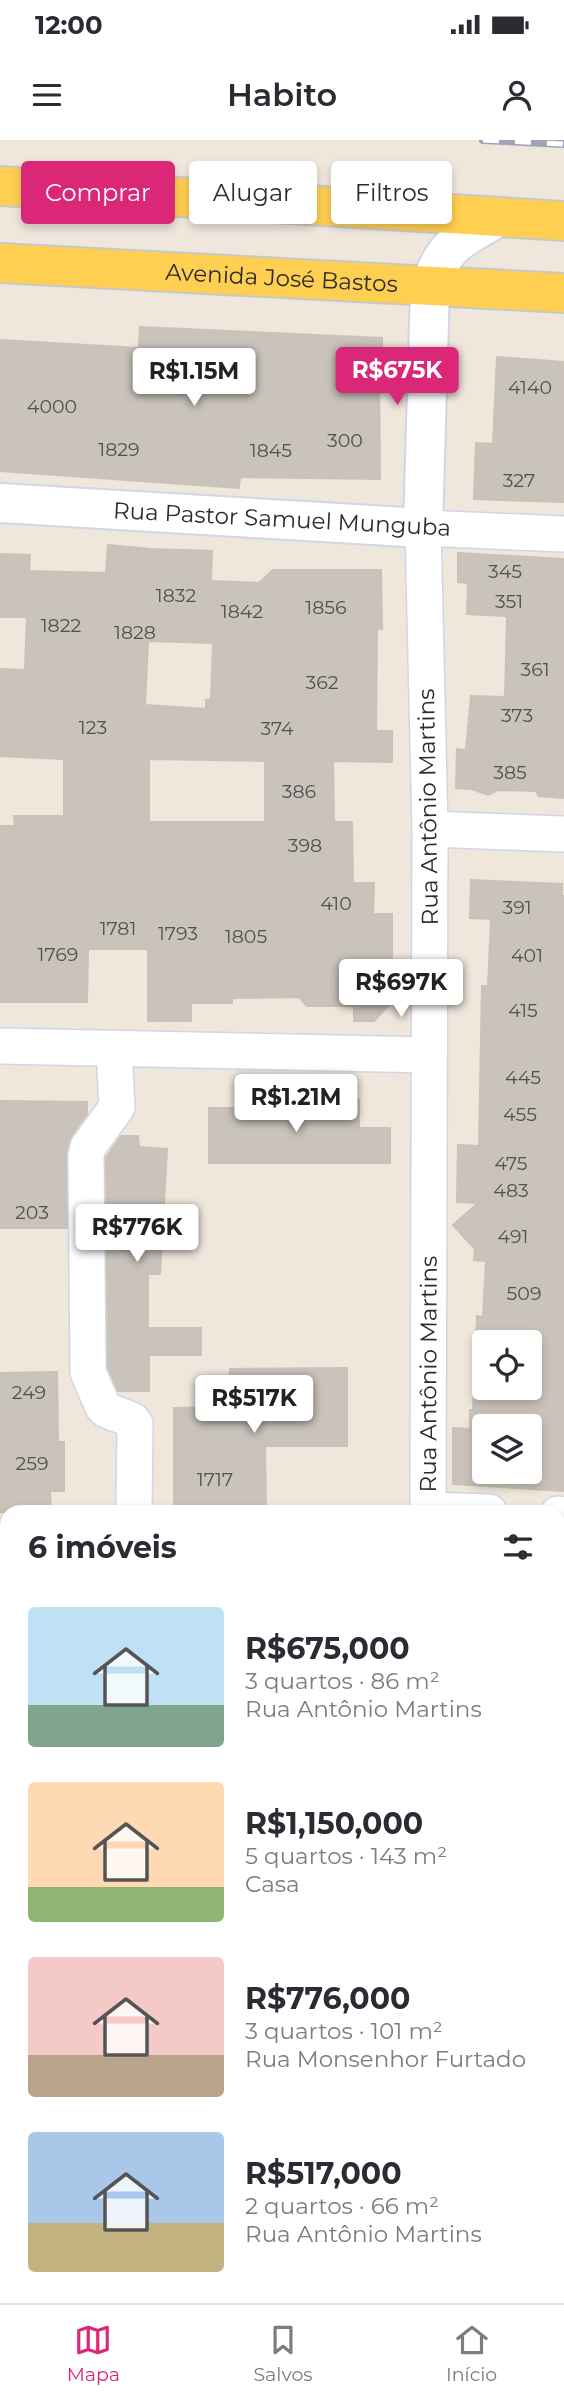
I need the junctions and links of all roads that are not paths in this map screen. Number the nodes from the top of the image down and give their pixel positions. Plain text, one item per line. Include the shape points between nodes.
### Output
1 (0, 186) edge
2 (498, 217) junction
3 (564, 221) edge
4 (0, 262) edge
5 (430, 287) junction
6 (564, 293) edge
7 (0, 503) edge
8 (423, 528) junction
9 (564, 534) edge
10 (430, 830) junction
11 (564, 834) edge
12 (0, 1046) edge
13 (114, 1049) junction
14 (429, 1055) junction
15 (134, 1505) edge
16 (428, 1505) edge

1 - 2 main road
2 - 3 main road
2 - 5 street, Rua Antônio Martins via 448,250
4 - 5 main road, Avenida José Bastos
5 - 6 main road, Avenida José Bastos
5 - 8 street, Rua Antônio Martins
7 - 8 street, Rua Pastor Samuel Munguba
8 - 9 street, Rua Pastor Samuel Munguba
8 - 10 street, Rua Antônio Martins
10 - 11 street
10 - 14 street, Rua Antônio Martins
12 - 13 street
13 - 14 street
13 - 15 street via 117,1107 86,1156 88,1372 103,1407 135,1424
14 - 16 street, Rua Antônio Martins

